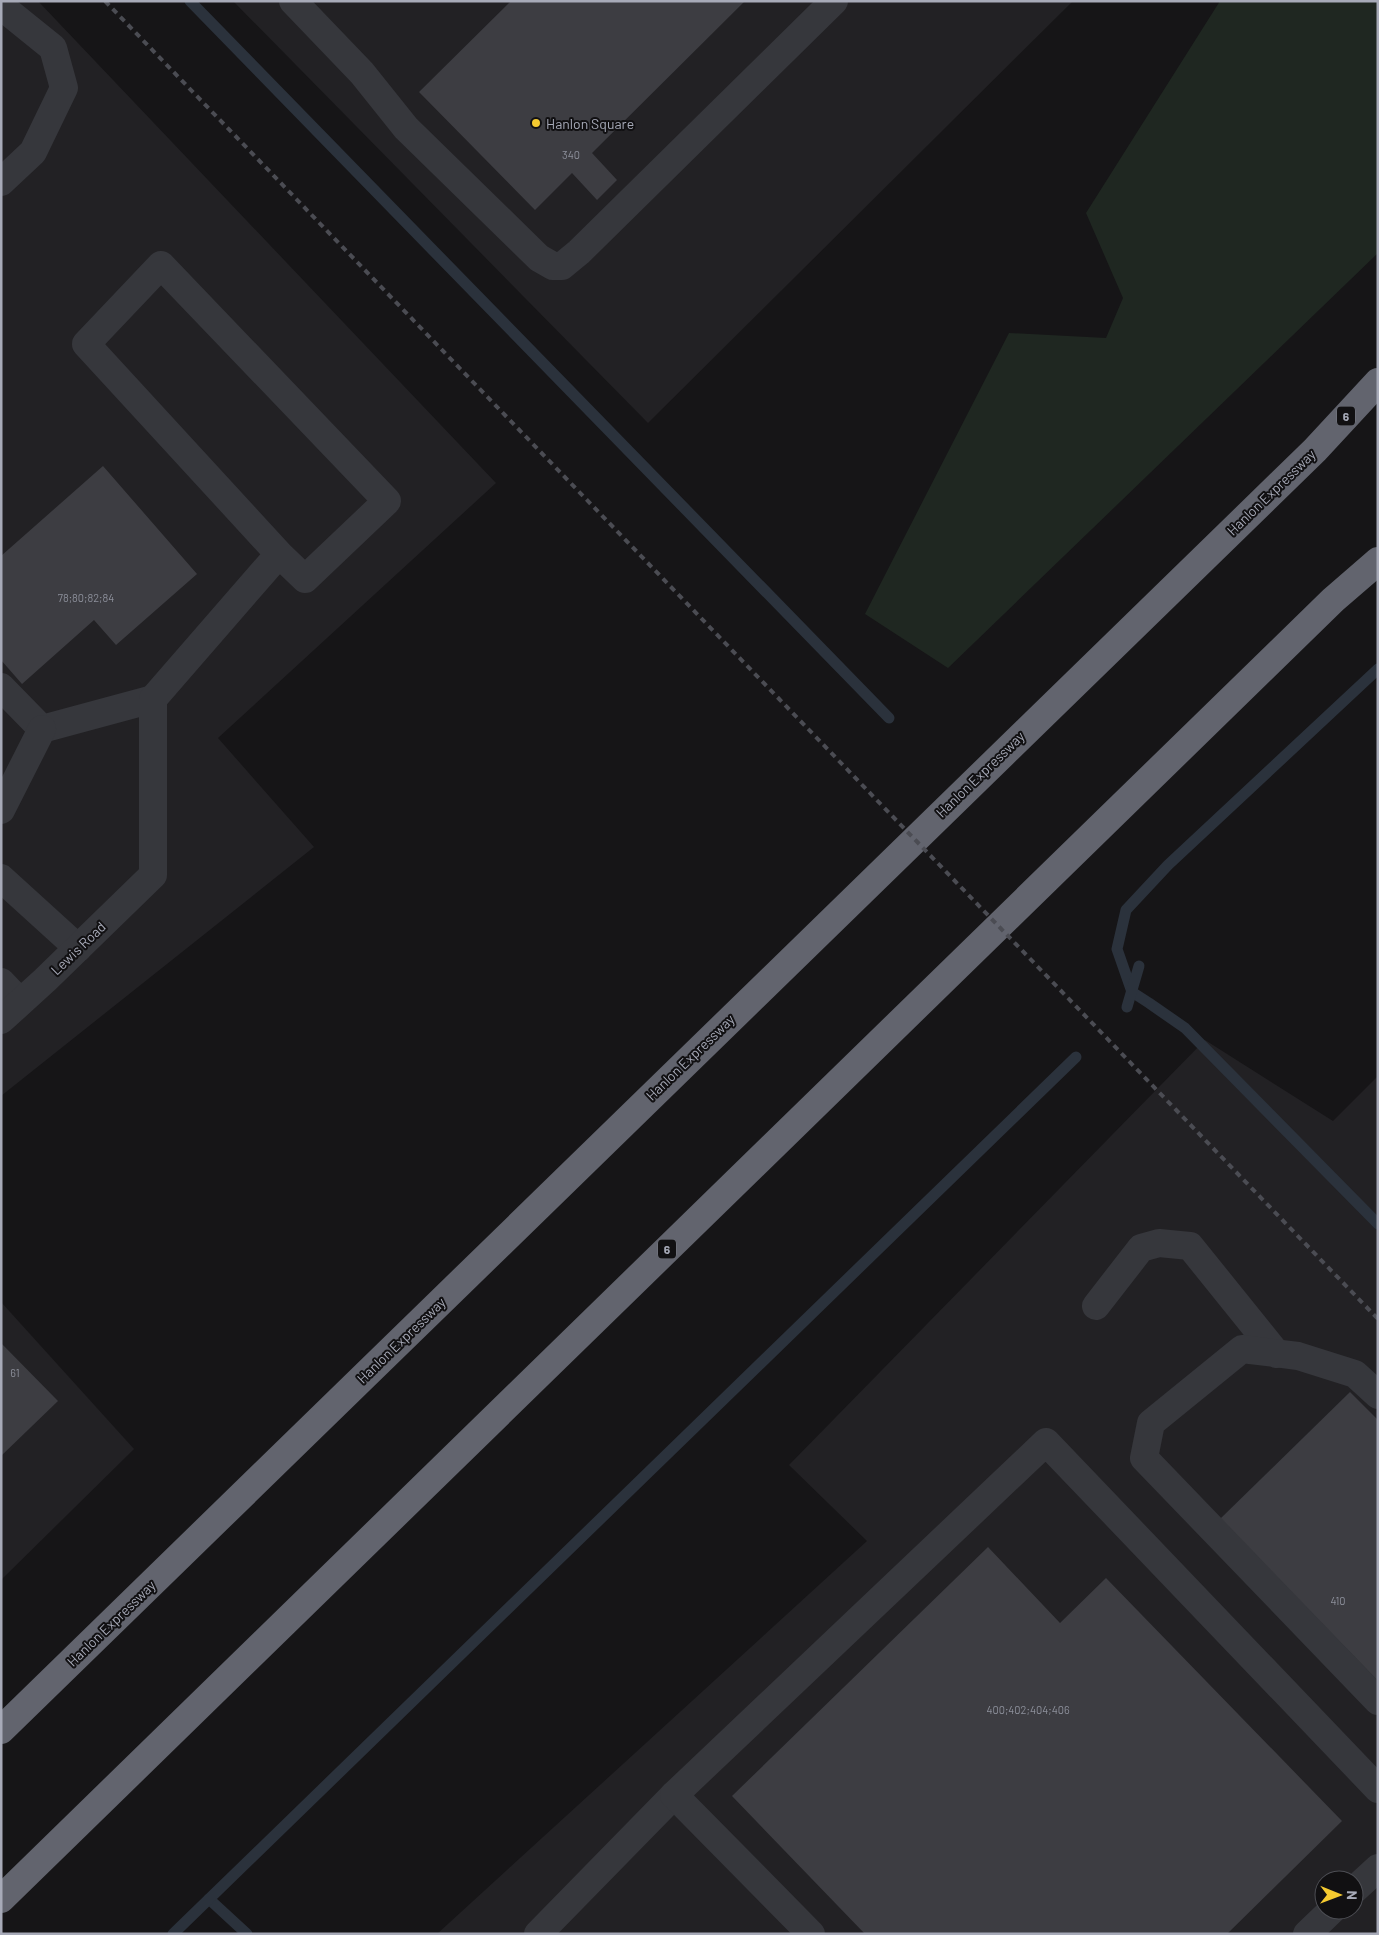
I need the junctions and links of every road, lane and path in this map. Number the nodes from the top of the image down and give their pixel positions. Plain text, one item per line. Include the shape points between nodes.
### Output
1 (293, 1) edge
2 (834, 1) edge
3 (1, 6) edge
4 (1, 182) edge
5 (1378, 382) edge
6 (279, 554) junction
7 (1378, 561) edge
8 (1, 687) edge
9 (153, 699) junction
10 (42, 730) junction
11 (1, 810) edge
12 (1, 878) edge
13 (78, 948) junction
14 (1, 982) edge
15 (11, 1011) edge
16 (1096, 1306) dead end
17 (1277, 1354) junction
18 (1378, 1395) edge
19 (1378, 1701) edge
20 (1, 1730) edge
21 (1378, 1789) edge
22 (674, 1795) junction
23 (1378, 1868) edge
24 (1364, 1881) edge
25 (1, 1899) edge
26 (1322, 1920) edge
27 (538, 1934) edge
28 (811, 1934) edge
29 (1307, 1934) edge

1 - 2 street via 362,73 406,128 539,258 553,266 562,266
3 - 4 street via 53,48 64,88 33,152
5 - 20 highway, Hanlon Expressway / 6 via 1314,450
6 - 6 street via 86,344 161,265 387,501 305,579
6 - 9 street
7 - 25 highway, 6 via 1326,607
8 - 10 street
9 - 10 street
9 - 13 street, Lewis Road via 153,875
10 - 11 street
12 - 13 street
13 - 15 street, Lewis Road
14 - 15 street
16 - 17 street via 1141,1248 1159,1243 1190,1246
17 - 18 street via 1298,1356 1355,1374
17 - 19 street via 1242,1349 1152,1423 1144,1458
21 - 22 street via 1046,1442
22 - 27 street
22 - 28 street
23 - 24 street
26 - 29 street

